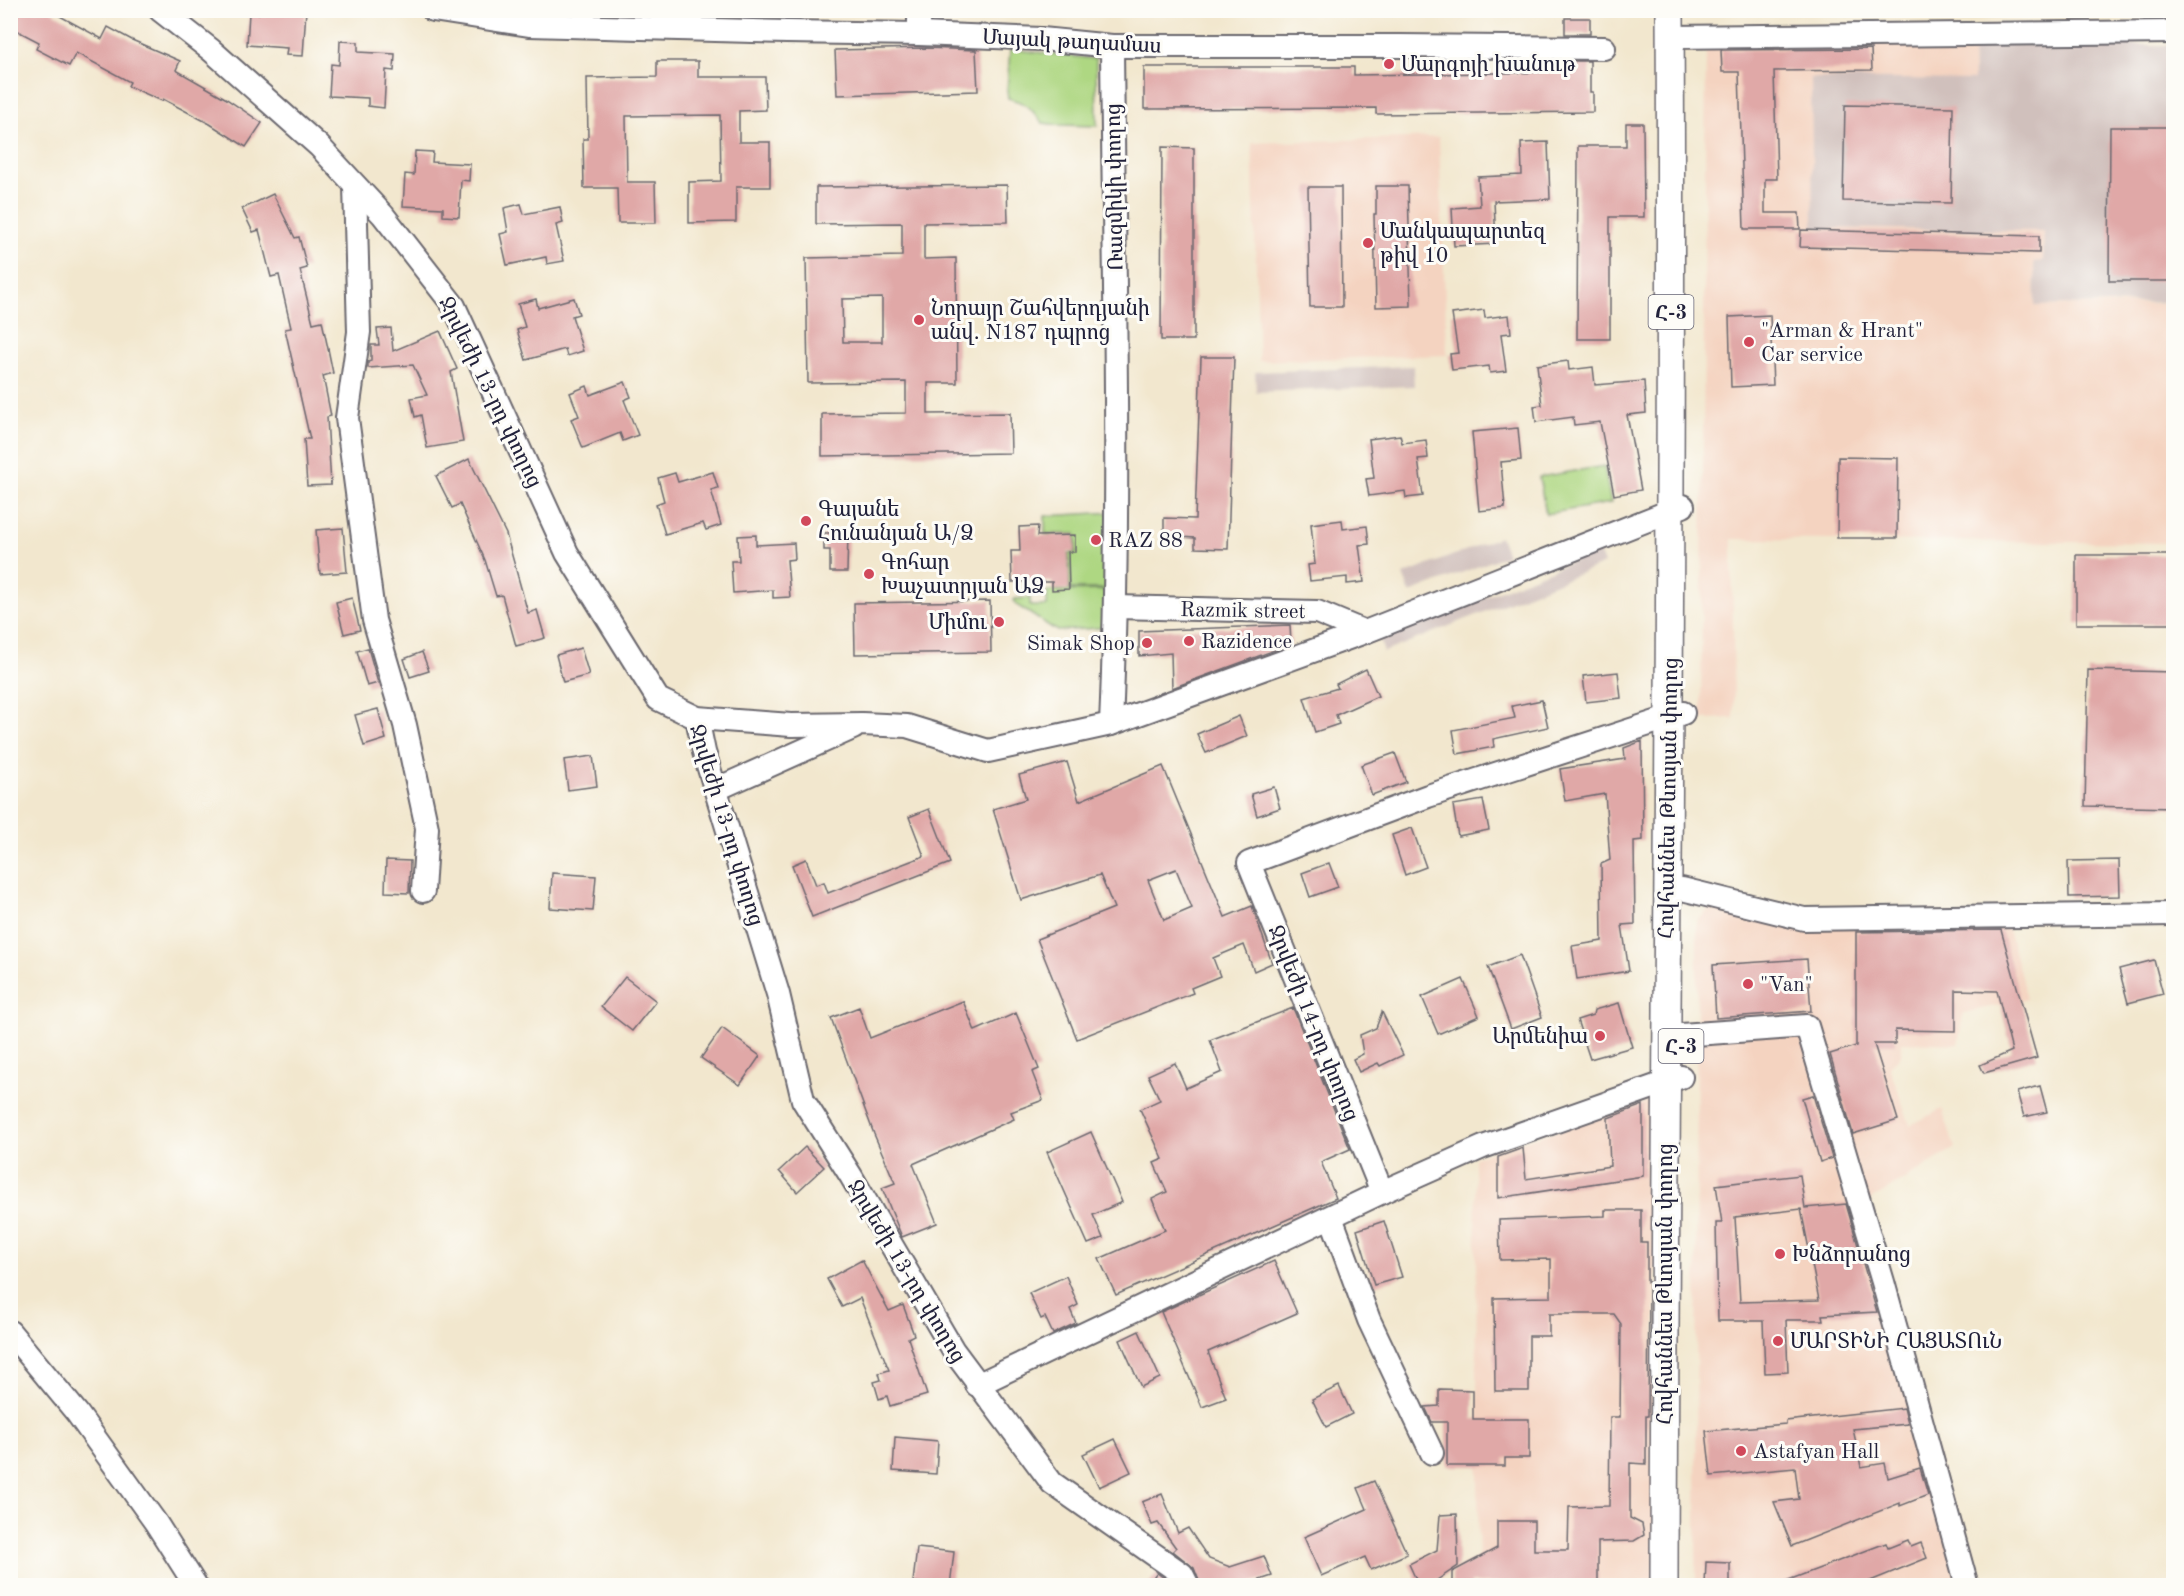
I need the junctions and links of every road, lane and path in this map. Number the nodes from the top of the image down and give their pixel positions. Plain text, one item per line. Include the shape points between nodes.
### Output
1 (160, 10) edge
2 (433, 10) edge
3 (920, 10) edge
4 (1670, 10) edge
5 (1686, 10) edge
6 (594, 18) edge
7 (2174, 32) edge
8 (919, 34) junction
9 (1678, 37) junction
10 (1112, 46) junction
11 (1604, 48) dead end
12 (355, 186) junction
13 (1677, 508) junction
14 (1116, 607) junction
15 (1365, 633) junction
16 (1676, 715) junction
17 (697, 718) junction
18 (862, 724) junction
19 (1111, 724) junction
20 (717, 789) junction
21 (1682, 889) junction
22 (423, 891) dead end
23 (2174, 914) edge
24 (1681, 1035) junction
25 (1673, 1081) junction
26 (1382, 1192) junction
27 (1331, 1217) junction
28 (10, 1332) edge
29 (977, 1385) junction
30 (1432, 1453) dead end
31 (196, 1586) edge
32 (1188, 1586) edge
33 (1664, 1586) edge
34 (1679, 1586) edge
35 (1967, 1586) edge

1 - 12 street, Ջրվեժի 13-րդ փողոց via 319,146
2 - 6 street, Մայակ թաղամաս via 529,25
3 - 8 street
4 - 9 main road, Հովհաննես Թևոսյան փողոց / Հ-3
5 - 9 main road, Հովհաննես Թևոսյան փողոց / Հ-3
6 - 8 street, Մայակ թաղամաս via 787,32
7 - 9 street
8 - 10 street, Մայակ թաղամաս
9 - 13 main road, Հովհաննես Թևոսյան փողոց / Հ-3
10 - 11 street, Մայակ թաղամաս
10 - 14 street, Ռազմիկի փողոց
12 - 17 street, Ջրվեժի 13-րդ փողոց via 454,306 567,553 658,699
12 - 22 street via 359,332 347,418 374,620 405,725 427,828
13 - 15 street
13 - 16 main road, Հովհաննես Թևոսյան փողոց / Հ-3
14 - 15 street, Razmik street via 1317,612
14 - 19 street, Ռազմիկի փողոց
15 - 19 street
16 - 21 main road, Հովհաննես Թևոսյան փողոց / Հ-3
16 - 25 main road, Հովհաննես Թևոսյան փողոց / Հ-3
16 - 26 street, Ջրվեժի 14-րդ փողոց via 1428,796 1250,863
17 - 18 street via 791,725
17 - 20 street, Ջրվեժի 13-րդ փողոց
18 - 19 street via 907,726 988,751
18 - 20 street
20 - 29 street, Ջրվեժի 13-րդ փողոց via 778,994 803,1100 952,1350
21 - 23 street via 1804,919
21 - 24 main road, Հովհաննես Թևոսյան փողոց / Հ-3
24 - 25 main road, Հովհաննես Թևոսյան փողոց / Հ-3
24 - 35 street via 1807,1026
25 - 26 street via 1483,1147
25 - 33 main road, Հովհաննես Թևոսյան փողոց / Հ-3
25 - 34 main road, Հովհաննես Թևոսյան փողոց / Հ-3
26 - 27 street
27 - 29 street
27 - 30 street via 1369,1320
28 - 31 street via 84,1422 156,1522
29 - 32 street, Ջրվեժի 13-րդ փողոց via 1052,1483 1182,1574

